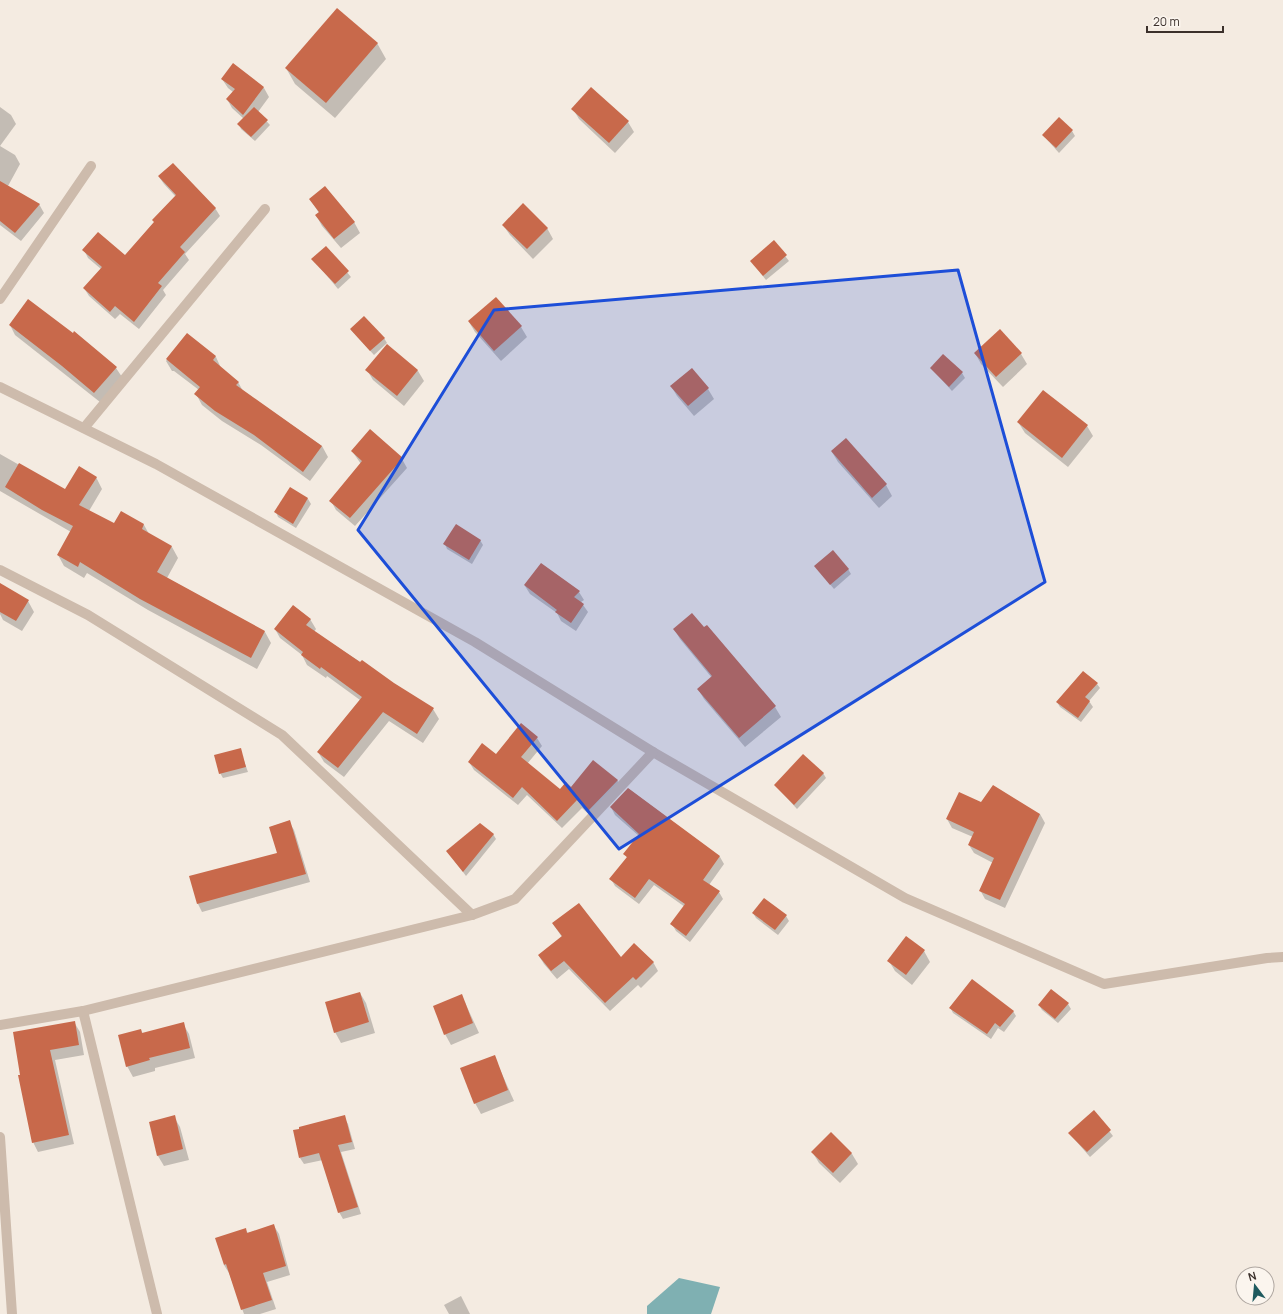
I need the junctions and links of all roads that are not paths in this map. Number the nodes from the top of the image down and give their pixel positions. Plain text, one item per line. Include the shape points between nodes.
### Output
1 (91, 166) dead end
2 (265, 209) dead end
3 (0, 299) edge
4 (0, 387) edge
5 (84, 428) junction
6 (0, 570) edge
7 (653, 752) junction
8 (472, 915) junction
9 (1283, 957) edge
10 (83, 1011) junction
11 (0, 1025) edge
12 (0, 1137) edge
13 (12, 1314) edge
14 (157, 1314) edge

1 - 3 street
2 - 5 street
4 - 5 street
5 - 7 street via 156,464 475,642
6 - 8 street via 88,615 282,735
7 - 8 street via 515,899
7 - 9 street via 905,898 1104,984
8 - 10 street
10 - 11 street
10 - 14 street
12 - 13 street

